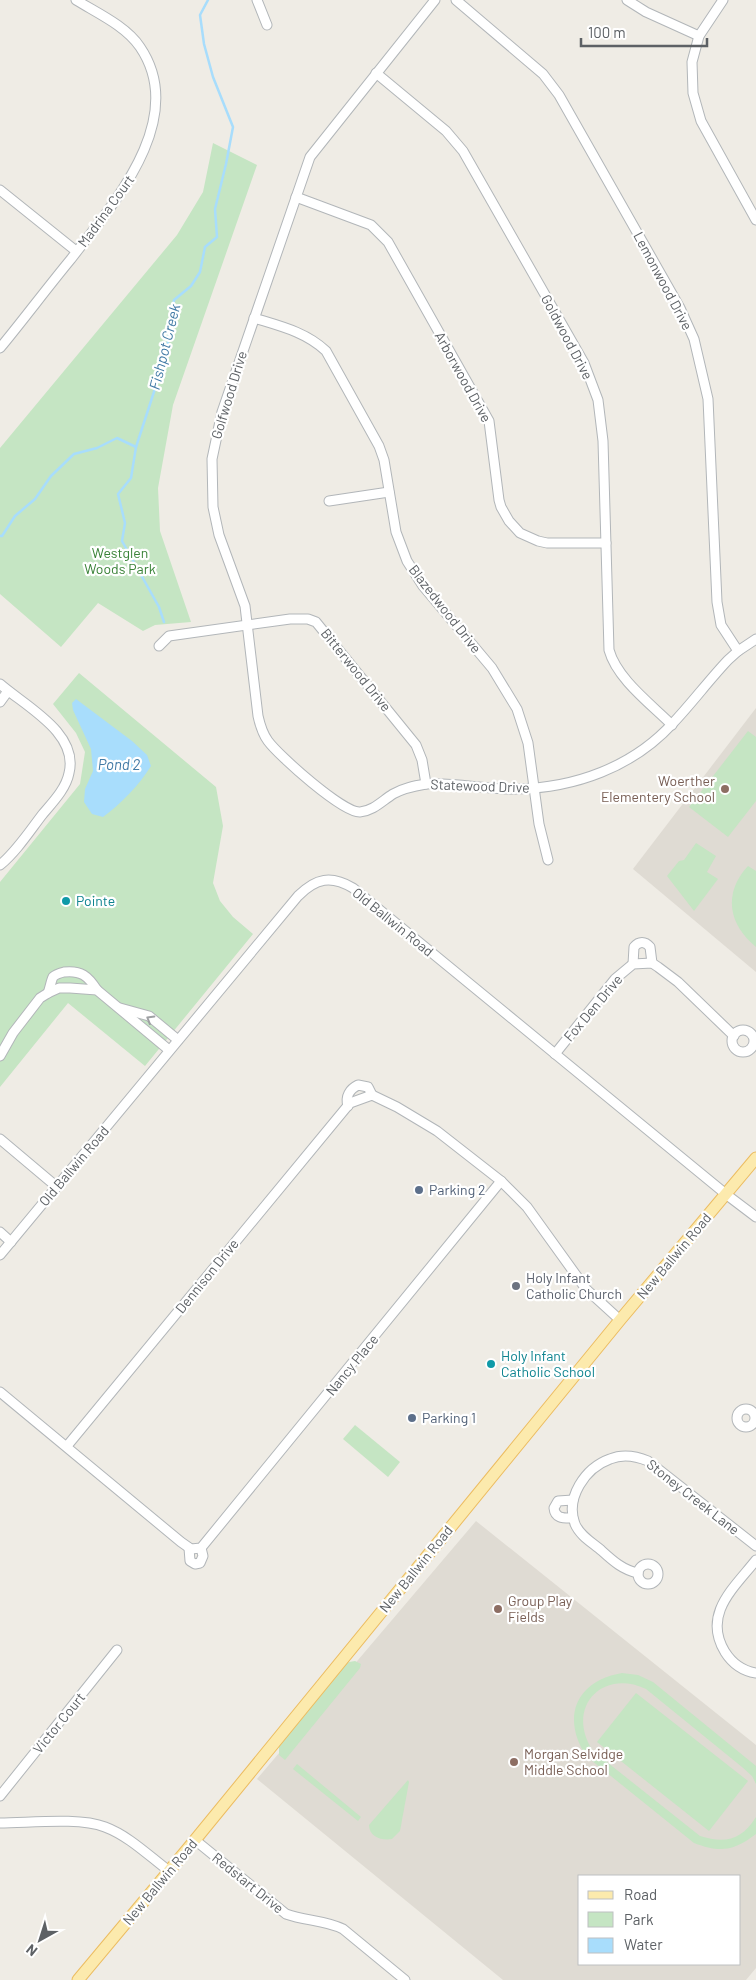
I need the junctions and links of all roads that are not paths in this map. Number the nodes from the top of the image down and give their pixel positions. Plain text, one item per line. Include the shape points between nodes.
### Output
1 (76, 0) edge
2 (257, 0) edge
3 (435, 0) edge
4 (456, 0) edge
5 (627, 0) edge
6 (723, 0) edge
7 (266, 25) dead end
8 (699, 36) junction
9 (376, 73) junction
10 (0, 190) edge
11 (296, 197) junction
12 (756, 220) edge
13 (76, 251) junction
14 (254, 318) junction
15 (1, 345) edge
16 (389, 492) junction
17 (329, 501) dead end
18 (606, 542) junction
19 (248, 626) junction
20 (756, 640) edge
21 (159, 646) dead end
22 (738, 651) junction
23 (0, 684) edge
24 (8, 692) junction
25 (0, 702) edge
26 (672, 724) junction
27 (426, 784) junction
28 (535, 789) junction
29 (367, 811) joint
30 (548, 860) dead end
31 (0, 866) edge
32 (652, 963) junction
33 (633, 964) junction
34 (97, 990) junction
35 (48, 993) junction
36 (117, 1007) junction
37 (734, 1036) dead end
38 (178, 1040) junction
39 (169, 1050) junction
40 (555, 1054) junction
41 (0, 1056) edge
42 (372, 1095) junction
43 (348, 1106) junction
44 (0, 1139) edge
45 (756, 1158) edge
46 (501, 1181) junction
47 (57, 1187) junction
48 (727, 1195) junction
49 (756, 1217) edge
50 (0, 1232) edge
51 (11, 1242) junction
52 (0, 1255) edge
53 (620, 1320) junction
54 (0, 1392) edge
55 (67, 1446) junction
56 (573, 1500) junction
57 (574, 1518) junction
58 (756, 1546) edge
59 (189, 1548) junction
60 (201, 1548) junction
61 (756, 1560) edge
62 (638, 1573) dead end
63 (117, 1650) dead end
64 (756, 1673) edge
65 (0, 1796) edge
66 (0, 1824) edge
67 (195, 1840) junction
68 (169, 1872) junction
69 (78, 1980) edge
70 (405, 1980) edge

1 - 13 street, Madrina Court via 109,20 139,45 151,69 156,97 152,126 134,171
2 - 7 street
3 - 9 street, Golfwood Drive
4 - 22 street, Lemonwood Drive via 551,83 689,327 708,398 717,602 721,625
5 - 8 street
6 - 8 street
8 - 12 street via 692,62 695,105 709,137
9 - 11 street, Golfwood Drive via 310,157
9 - 18 street, Goldwood Drive via 446,131 463,151 584,363 594,387 600,416
10 - 13 street
11 - 14 street, Golfwood Drive
11 - 18 street, Arborwood Drive via 370,225 388,242 489,421 501,508 514,527 529,538 546,543
13 - 15 street, Madrina Court
14 - 16 street, Blazedwood Drive via 298,332 326,351 377,440
14 - 19 street, Golfwood Drive via 222,412 212,469 213,507 219,535 241,593
16 - 17 street
16 - 28 street, Blazedwood Drive via 396,532 414,574 492,668 517,709 528,743
18 - 26 street, Goldwood Drive via 609,650 624,677
19 - 21 street, Bitterwood Drive via 169,636
19 - 27 street, Bitterwood Drive via 300,618 316,622 416,745
19 - 29 street, Golfwood Drive via 258,716 267,740 283,758 340,805 354,812
20 - 22 street, Statewood Drive
22 - 26 street, Statewood Drive
23 - 24 street
24 - 25 street
24 - 31 street via 58,732 67,746 70,772 55,799
26 - 28 street, Statewood Drive via 636,754 603,772
27 - 28 street, Statewood Drive
27 - 29 street, Statewood Drive via 399,792
28 - 30 street, Blazedwood Drive
32 - 33 street, Fox Den Drive
32 - 33 street, Fox Den Drive via 650,946 640,942 634,947
32 - 37 street via 678,982
33 - 40 street, Fox Den Drive via 615,979
34 - 35 street via 59,988
34 - 35 street via 81,972 69,972 59,973 53,978
34 - 36 street
35 - 41 street via 40,998 13,1033
38 -> 36 street via 149,1016
36 - 39 street
38 - 39 street, Old Ballwin Road
38 - 40 street, Old Ballwin Road via 298,896 312,885 332,880 353,888
39 - 47 street, Old Ballwin Road
40 - 48 street, Old Ballwin Road
42 - 43 street, Dennison Drive via 355,1100
42 - 43 street, Dennison Drive via 368,1087 358,1085 349,1092
42 - 46 street, Dennison Drive via 437,1131
43 - 55 street, Dennison Drive
44 - 47 street
45 - 48 main road, New Ballwin Road
46 - 53 street, Dennison Drive via 527,1207 586,1289
46 - 60 street, Nancy Place
47 - 51 street, Old Ballwin Road
48 - 49 street, Old Ballwin Road
48 - 53 main road, New Ballwin Road
50 - 51 street
51 - 52 street, Old Ballwin Road
53 - 67 main road, New Ballwin Road
54 - 55 street, Nancy Place
55 - 59 street, Nancy Place
56 - 57 street
56 - 57 street via 558,1501 554,1508 560,1517
56 - 58 street, Stoney Creek Lane via 583,1481 603,1462 624,1456 640,1458 656,1466
57 - 62 street via 584,1536 626,1570
59 - 60 street
59 - 60 street, Nancy Place via 190,1561 195,1564 200,1563 203,1556
61 - 64 street via 721,1605 717,1618 717,1632 727,1656 748,1672
63 - 65 street, Victor Court
66 - 68 street via 70,1822 104,1826
67 - 68 main road, New Ballwin Road
67 - 70 street, Redstart Drive via 286,1914 343,1928
68 - 69 main road, New Ballwin Road

